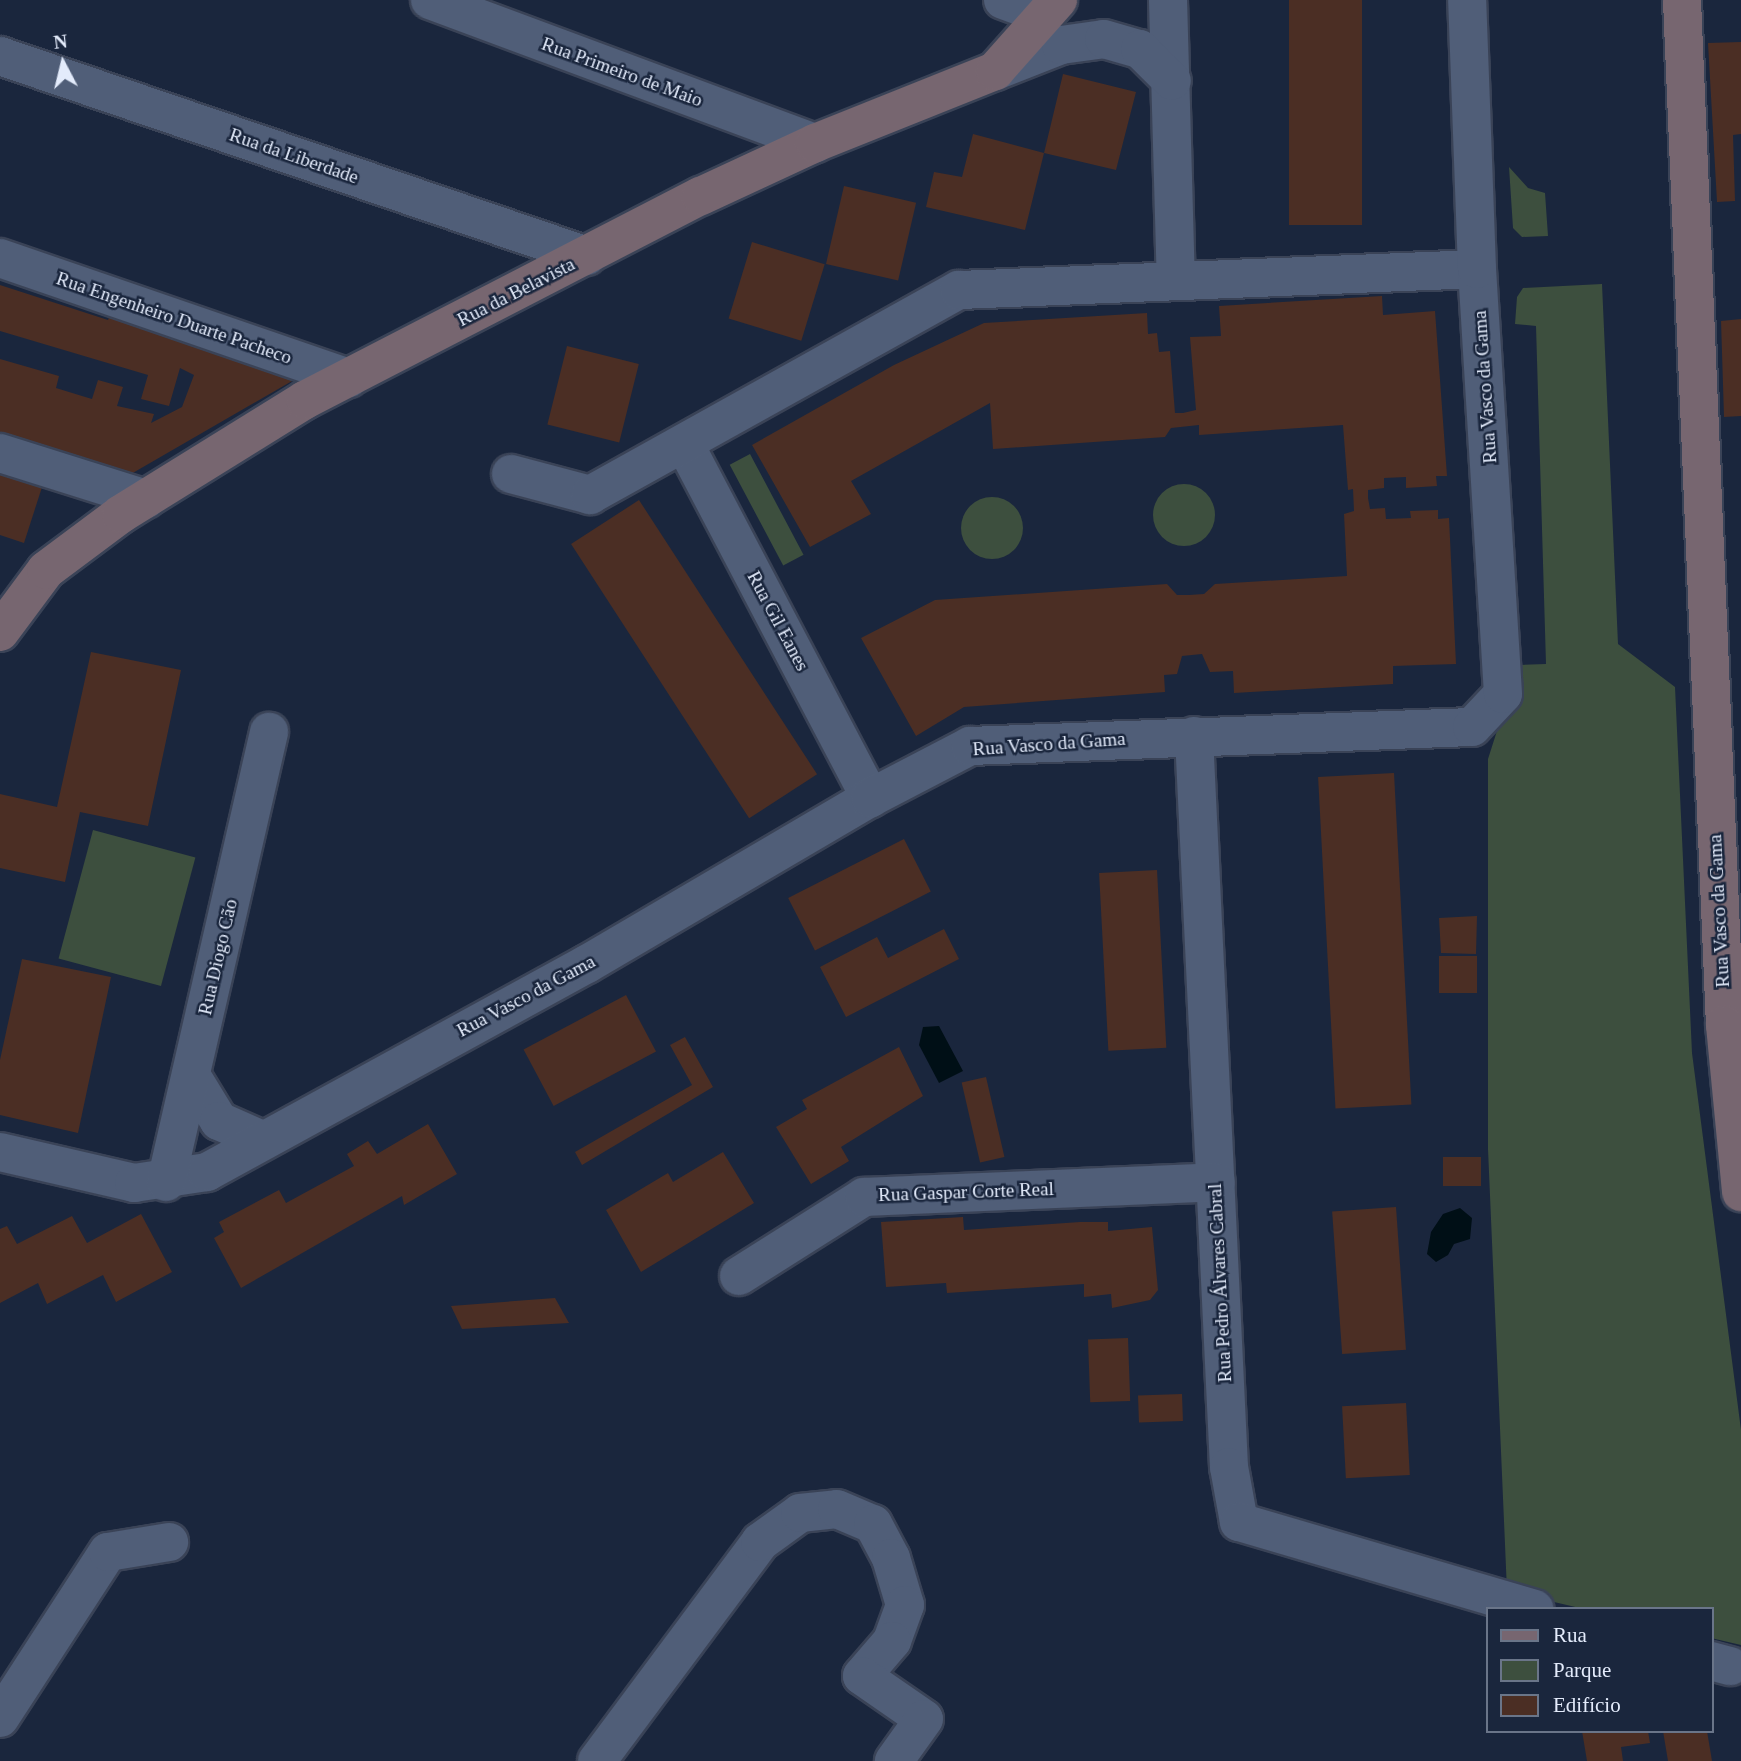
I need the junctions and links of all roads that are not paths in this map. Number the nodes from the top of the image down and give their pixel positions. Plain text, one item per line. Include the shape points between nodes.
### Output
1 (430, 0) edge
2 (1003, 0) edge
3 (1168, 0) edge
4 (1467, 0) edge
5 (1682, 0) edge
6 (1051, 8) edge
7 (0, 56) edge
8 (995, 71) junction
9 (1172, 81) junction
10 (815, 143) junction
11 (587, 256) junction
12 (0, 258) edge
13 (1477, 269) junction
14 (1177, 278) junction
15 (349, 378) junction
16 (685, 444) junction
17 (0, 453) edge
18 (511, 474) dead end
19 (146, 499) junction
20 (0, 632) edge
21 (269, 732) dead end
22 (1194, 736) junction
23 (870, 798) junction
24 (191, 1074) junction
25 (260, 1139) junction
26 (0, 1152) edge
27 (166, 1182) junction
28 (1216, 1182) junction
29 (1741, 1192) edge
30 (739, 1276) dead end
31 (169, 1542) dead end
32 (1527, 1607) edge
33 (0, 1718) edge
34 (597, 1761) edge
35 (894, 1761) edge

1 - 10 street, Rua Primeiro de Maio
2 - 6 street
3 - 9 street
4 - 13 street, Rua Vasco da Gama
5 - 29 street, Rua Vasco da Gama via 1724,1011
6 - 8 street, Rua da Belavista
7 - 11 street, Rua da Liberdade
8 - 9 street via 1061,45 1104,39 1140,49
8 - 10 street, Rua da Belavista
9 - 14 street
10 - 11 street, Rua da Belavista
11 - 15 street, Rua da Belavista
12 - 15 street, Rua Engenheiro Duarte Pacheco
13 - 14 street
13 - 22 street, Rua Vasco da Gama via 1503,694 1472,727
14 - 16 street via 959,290
15 - 19 street, Rua da Belavista
16 - 18 street via 590,495
16 - 23 street, Rua Gil Eanes
17 - 19 street
19 - 20 street, Rua da Belavista via 46,570
21 - 24 street, Rua Diogo Cão
22 - 23 street, Rua Vasco da Gama via 970,746
22 - 28 street, Rua Pedro Álvares Cabral
23 - 25 street, Rua Vasco da Gama via 587,964
24 - 25 street via 219,1121
24 - 27 street, Rua Diogo Cão
25 - 27 street, Rua Vasco da Gama via 207,1172
26 - 27 street, Rua Vasco da Gama via 134,1183
28 - 30 street, Rua Gaspar Corte Real via 864,1197
28 - 32 street, Rua Pedro Álvares Cabral via 1229,1467 1239,1522
31 - 33 street via 108,1552
34 - 35 street via 760,1542 800,1513 837,1509 873,1524 891,1558 905,1605 892,1641 862,1676 924,1719

